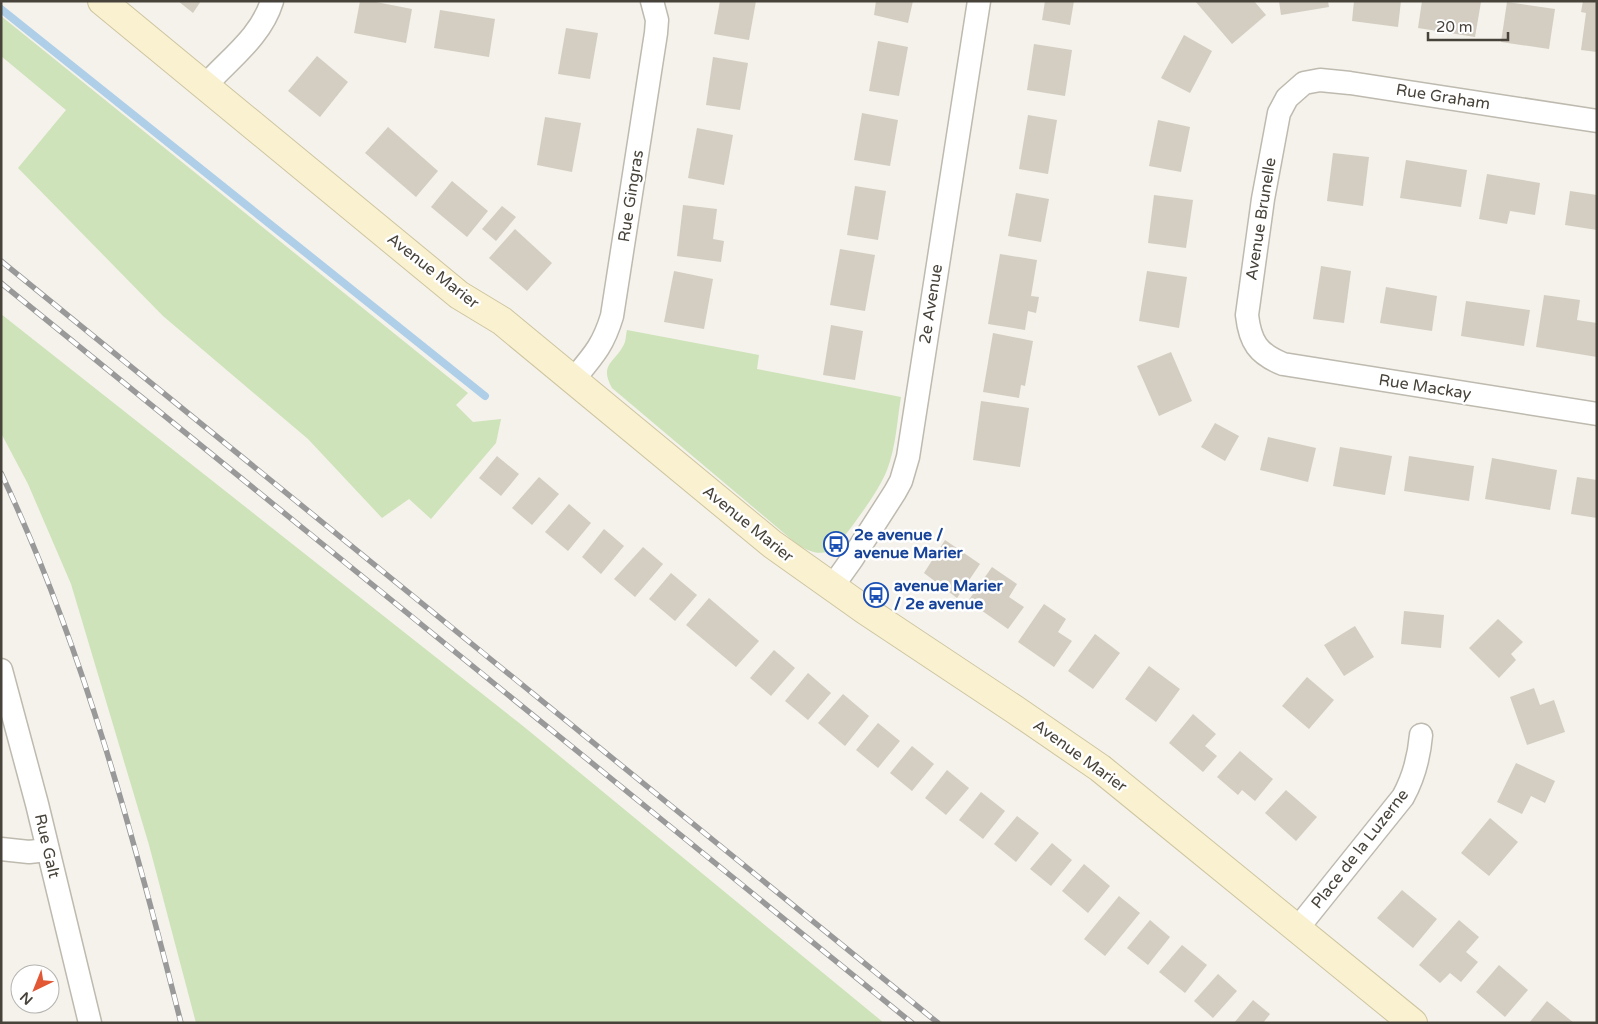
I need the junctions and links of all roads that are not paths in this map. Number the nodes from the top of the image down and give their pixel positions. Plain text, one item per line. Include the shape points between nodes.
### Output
1 (102, 1) edge
2 (272, 1) edge
3 (652, 1) edge
4 (979, 1) edge
5 (205, 86) junction
6 (1292, 92) joint
7 (1597, 121) edge
8 (1258, 348) joint
9 (573, 380) junction
10 (1597, 414) edge
11 (832, 587) junction
12 (1, 670) edge
13 (1421, 735) dead end
14 (1, 849) edge
15 (47, 850) junction
16 (1296, 929) junction
17 (90, 1023) edge
18 (1413, 1023) edge

1 - 5 street, Avenue Marier
2 - 5 street via 263,23 250,40
3 - 9 street, Rue Gingras via 657,20 656,40 612,316 604,340
4 - 11 street, 2e Avenue via 908,457 895,492
5 - 9 street, Avenue Marier via 459,294 502,321
6 - 7 street, Rue Graham via 1312,81 1329,81
6 - 8 street, Avenue Brunelle via 1283,104 1276,125 1248,303 1248,325
8 - 10 street, Rue Mackay via 1268,358 1300,368
9 - 11 street, Avenue Marier via 766,540
11 - 16 street, Avenue Marier via 1092,763
12 - 15 street, Rue Galt
13 - 16 street, Place de la Luzerne via 1419,757 1403,797
14 - 15 street
15 - 17 street, Rue Galt
16 - 18 street, Avenue Marier

